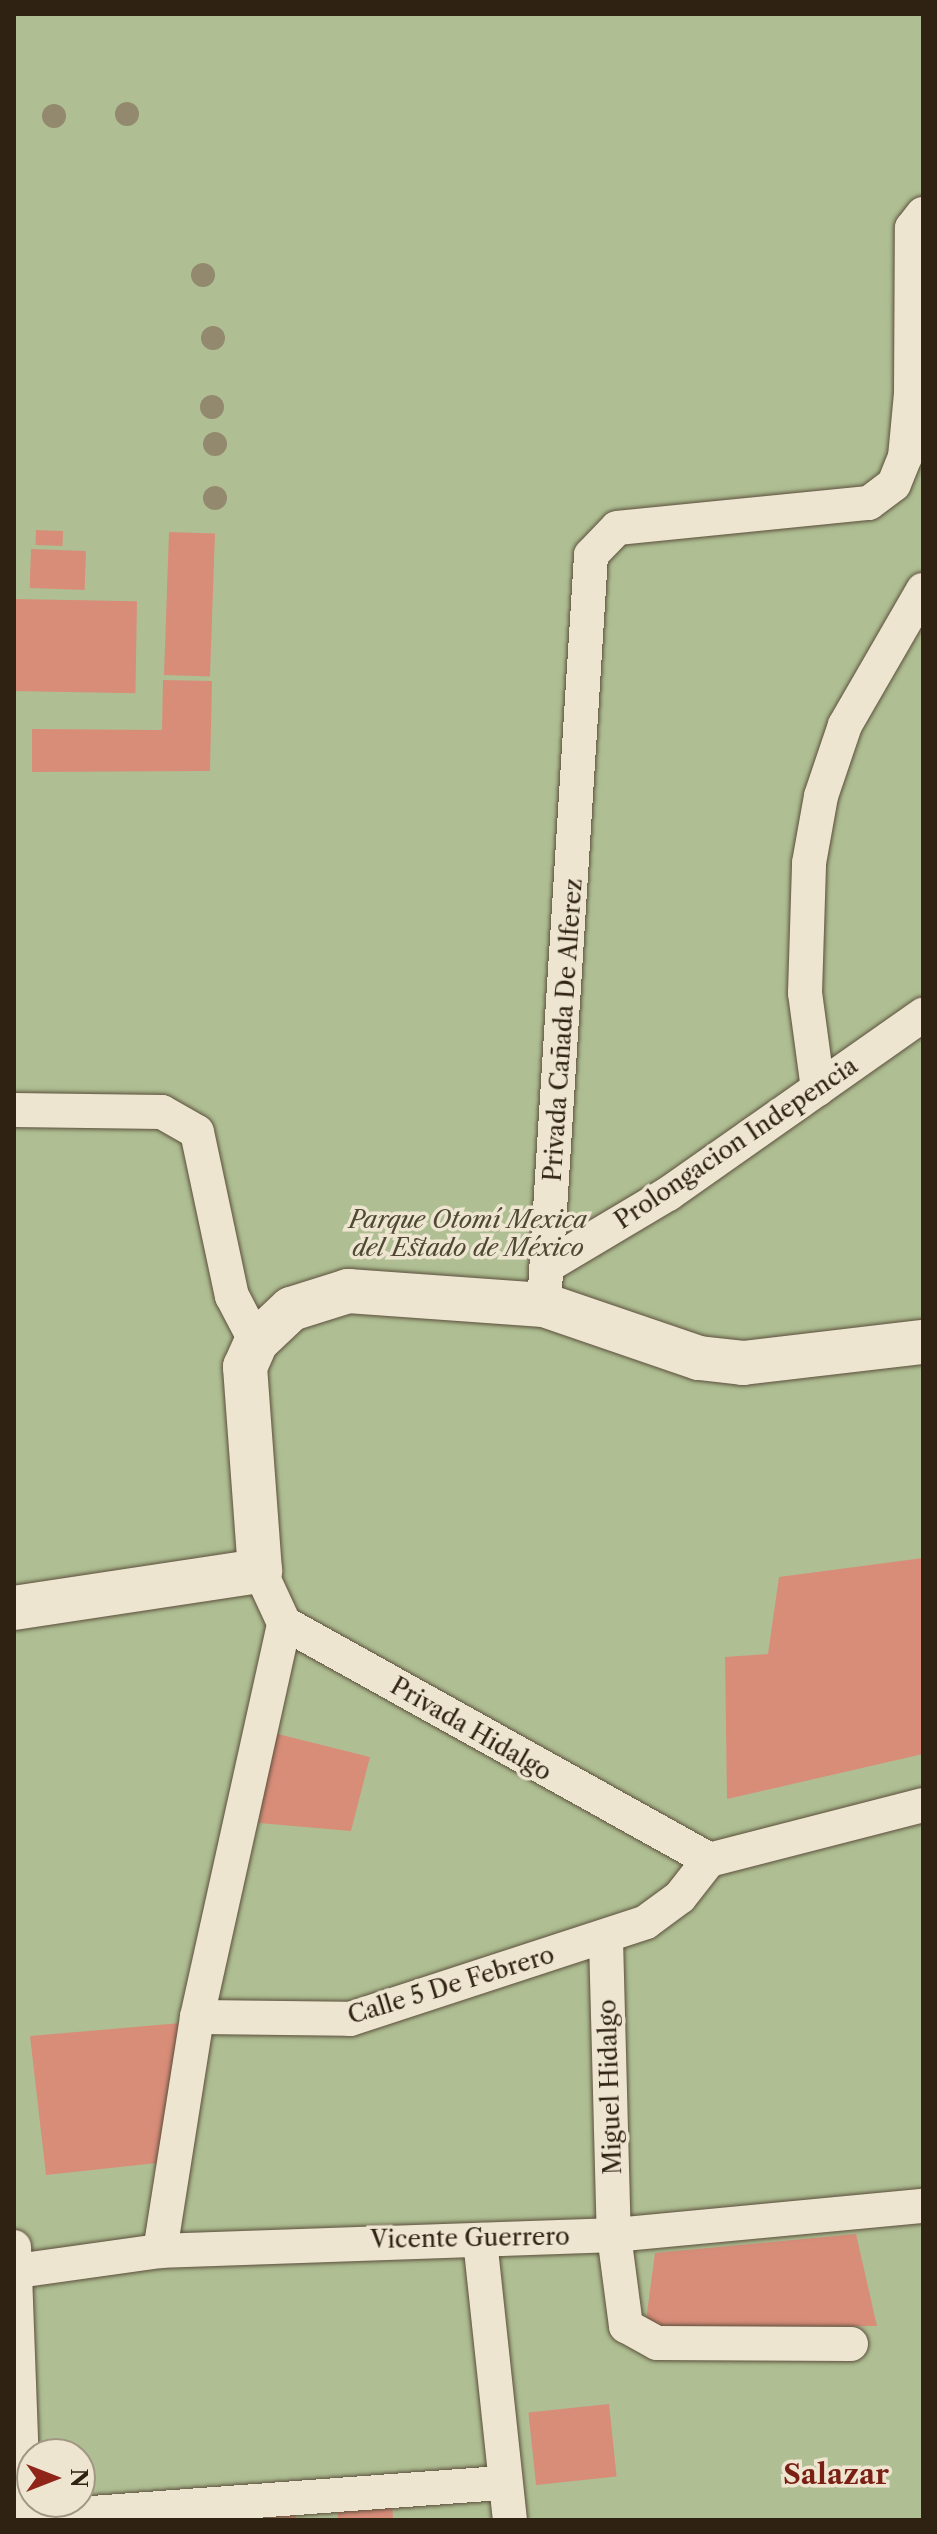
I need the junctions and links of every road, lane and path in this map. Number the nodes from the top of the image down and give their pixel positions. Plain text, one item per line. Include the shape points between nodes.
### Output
1 (923, 214) edge
2 (923, 590) edge
3 (923, 1015) edge
4 (818, 1089) junction
5 (14, 1110) edge
6 (545, 1286) junction
7 (256, 1342) junction
8 (923, 1342) edge
9 (260, 1571) junction
10 (14, 1608) edge
11 (284, 1623) junction
12 (923, 1805) edge
13 (709, 1860) junction
14 (606, 1939) junction
15 (197, 2017) junction
16 (923, 2206) edge
17 (614, 2235) junction
18 (480, 2240) junction
19 (160, 2251) junction
20 (15, 2259) edge
21 (851, 2344) dead end
22 (505, 2483) junction
23 (24, 2519) edge
24 (510, 2520) edge

1 - 6 street, Privada Cañada De Alferez via 912,228 911,394 905,457 894,484 869,503 617,528 605,535 587,575 582,754
2 - 4 street via 845,725 821,796 809,863 805,993
3 - 4 street, Prolongacion Indepencia
4 - 6 street, Prolongacion Indepencia
5 - 7 street via 162,1112 197,1132 232,1296
6 - 7 main road via 348,1291 291,1309
6 - 8 main road via 699,1358 743,1363
7 - 9 main road via 242,1402
9 - 10 main road
9 - 11 street
11 - 13 street, Privada Hidalgo
11 - 15 street
12 - 13 street
13 - 14 street via 680,1897
14 - 15 street, Calle 5 De Febrero via 350,2019
14 - 17 street, Miguel Hidalgo
15 - 19 street
16 - 17 street, Vicente Guerrero
17 - 18 street, Vicente Guerrero
17 - 21 street, Miguel Hidalgo via 619,2308 638,2338
18 - 19 street, Vicente Guerrero
18 - 22 street
19 - 20 street, Vicente Guerrero
20 - 23 street
22 - 23 street
22 - 24 street

